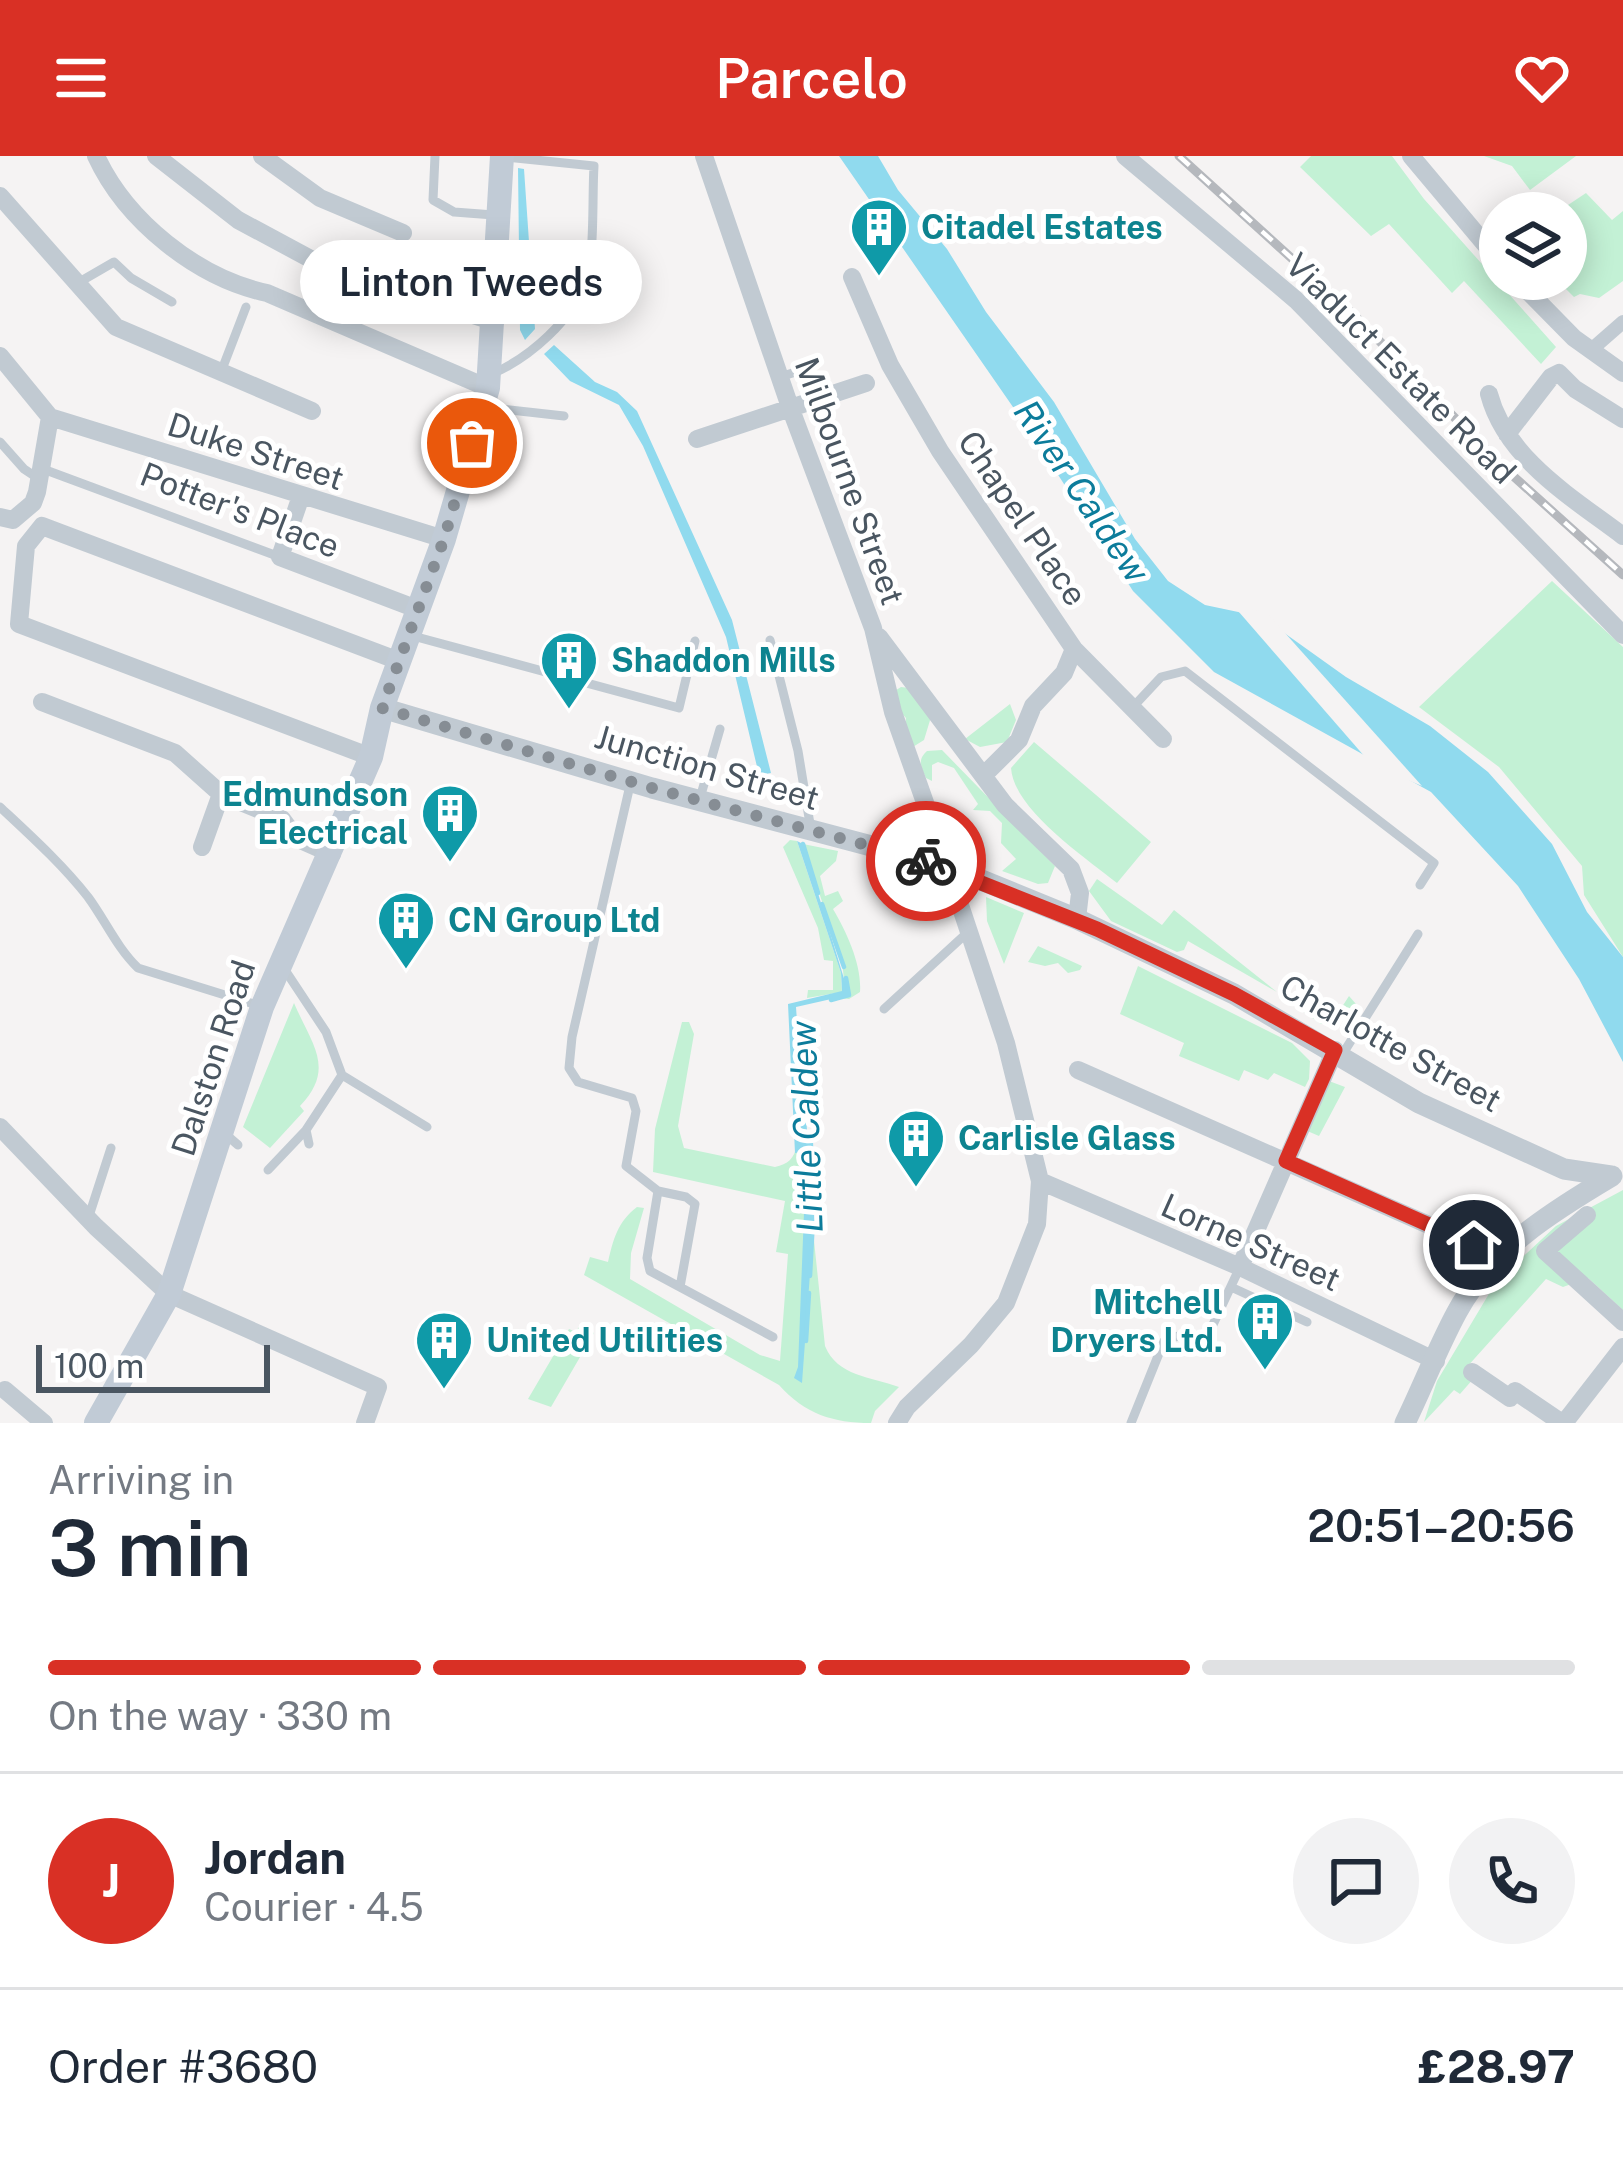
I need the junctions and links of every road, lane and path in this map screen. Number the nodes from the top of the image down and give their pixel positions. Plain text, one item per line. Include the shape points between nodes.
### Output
1 (96, 156) edge
2 (156, 156) edge
3 (262, 156) edge
4 (435, 156) edge
5 (502, 156) edge
6 (704, 156) edge
7 (1125, 156) edge
8 (1411, 156) edge
9 (0, 196) edge
10 (500, 215) junction
11 (403, 233) dead end
12 (1479, 237) edge
13 (852, 277) dead end
14 (76, 284) junction
15 (1538, 300) edge
16 (172, 302) dead end
17 (246, 307) dead end
18 (495, 322) junction
19 (1623, 322) edge
20 (1591, 350) junction
21 (0, 356) edge
22 (811, 367) dead end
23 (221, 372) junction
24 (1623, 373) edge
25 (780, 377) junction
26 (866, 383) dead end
27 (487, 390) junction
28 (1489, 394) dead end
29 (790, 407) junction
30 (312, 411) dead end
31 (564, 416) dead end
32 (50, 417) junction
33 (1623, 419) edge
34 (1507, 434) junction
35 (697, 439) dead end
36 (0, 442) edge
37 (41, 474) junction
38 (301, 496) junction
39 (21, 516) junction
40 (0, 517) edge
41 (36, 531) junction
42 (1623, 536) edge
43 (444, 539) junction
44 (280, 557) junction
45 (417, 609) junction
46 (873, 628) junction
47 (408, 634) junction
48 (1623, 635) edge
49 (695, 640) dead end
50 (770, 640) dead end
51 (1073, 649) junction
52 (399, 661) junction
53 (42, 702) dead end
54 (382, 708) junction
55 (1132, 708) junction
56 (720, 729) dead end
57 (1163, 739) dead end
58 (370, 757) junction
59 (983, 776) junction
60 (632, 781) junction
61 (221, 794) junction
62 (700, 801) junction
63 (0, 807) edge
64 (934, 828) dead end
65 (811, 830) junction
66 (202, 847) dead end
67 (332, 854) junction
68 (947, 866) junction
69 (1420, 885) dead end
70 (1076, 919) junction
71 (969, 931) junction
72 (1418, 934) dead end
73 (278, 964) junction
74 (262, 1007) junction
75 (884, 1010) dead end
76 (1338, 1053) junction
77 (1078, 1070) dead end
78 (342, 1075) junction
79 (428, 1126) dead end
80 (0, 1127) edge
81 (306, 1130) junction
82 (309, 1144) dead end
83 (111, 1148) dead end
84 (1286, 1161) junction
85 (268, 1170) dead end
86 (1617, 1173) edge
87 (1040, 1181) junction
88 (658, 1191) junction
89 (1587, 1216) dead end
90 (88, 1220) junction
91 (1474, 1245) dead end
92 (1240, 1267) junction
93 (680, 1287) junction
94 (1231, 1287) junction
95 (169, 1294) junction
96 (1306, 1322) dead end
97 (1623, 1322) edge
98 (773, 1336) dead end
99 (1623, 1347) edge
100 (1436, 1360) junction
101 (1472, 1372) dead end
102 (4, 1390) dead end
103 (902, 1415) edge
104 (44, 1423) edge
105 (96, 1423) edge
106 (365, 1423) edge
107 (1131, 1423) edge
108 (1405, 1423) edge
109 (1563, 1423) edge

1 - 27 street via 109,184 159,238 235,286 268,293
2 - 18 street via 238,220 333,271
3 - 11 street via 320,198
4 - 10 lane via 432,190 441,208
5 - 10 main road, Dalston Road
5 - 27 lane via 594,166 587,279 525,359
6 - 25 street, Milbourne Street
7 - 48 street, Viaduct Estate Road via 1296,301 1612,611
8 - 12 street
9 - 14 street
10 - 18 main road, Dalston Road
13 - 51 street, Chapel Place via 940,451
14 - 16 lane via 114,262
14 - 23 street via 116,327
15 - 20 street
17 - 23 lane
18 - 27 main road, Dalston Road
19 - 20 street
20 - 24 street
21 - 32 street
22 - 25 lane
23 - 30 street
25 - 29 street, Milbourne Street
26 - 29 street
27 - 31 lane
27 - 43 main road, Dalston Road
28 - 34 street
29 - 35 street
29 - 46 street, Milbourne Street
32 - 37 street
32 - 38 street, Duke Street
33 - 34 street via 1564,375 1551,376
34 - 42 street
36 - 37 lane via 24,469
37 - 39 street
37 - 44 lane, Potter's Place
38 - 43 street, Duke Street
38 - 44 street
39 - 40 street
39 - 41 street
41 - 52 street
41 - 58 street via 26,546 19,624
43 - 45 main road, Dalston Road
44 - 45 street, Potter's Place
45 - 47 main road, Dalston Road
46 - 59 street
46 - 64 street, Milbourne Street
47 - 49 lane via 679,708
47 - 52 main road, Dalston Road
50 - 65 lane
51 - 55 street
51 - 59 street, Chapel Place via 1019,740
52 - 54 main road, Dalston Road
53 - 61 street via 175,753
54 - 58 main road, Dalston Road
54 - 60 street, Junction Street
55 - 57 street
55 - 69 lane via 1161,677 1185,670 1434,862
56 - 62 lane
58 - 67 main road, Dalston Road
59 - 70 street via 1071,869 1080,893
60 - 62 street, Junction Street
60 - 88 lane via 568,1068 578,1082 632,1098 626,1166
61 - 66 street
61 - 67 street via 282,819 296,838
62 - 65 street, Junction Street
63 - 74 lane via 67,870 138,968
65 - 68 street, Junction Street
67 - 73 main road, Dalston Road
68 - 70 street, Charlotte Street
68 - 71 street
70 - 76 street, Charlotte Street
71 - 75 lane
71 - 87 street
72 - 76 lane
73 - 74 main road, Dalston Road
73 - 78 lane via 318,1018
74 - 95 main road, Dalston Road via 231,1139
76 - 84 street
76 - 86 street, Charlotte Street via 1419,1103 1564,1169
77 - 84 street
78 - 79 lane
78 - 81 lane
80 - 90 street
81 - 82 lane
81 - 85 lane
83 - 90 lane
84 - 91 street via 1432,1236
84 - 92 street
86 - 100 street via 1511,1244 1458,1309
87 - 92 street, Lorne Street
87 - 103 street via 1037,1224 1006,1303
88 - 93 lane via 647,1266
88 - 93 lane via 695,1204
89 - 97 street via 1545,1251
90 - 95 street
92 - 94 lane
92 - 100 street, Lorne Street via 1379,1324
93 - 98 lane
94 - 96 lane
94 - 107 lane via 1210,1330 1164,1341
95 - 105 main road, Dalston Road
95 - 106 street via 378,1387
99 - 109 street
100 - 108 street
101 - 109 street
102 - 104 street

